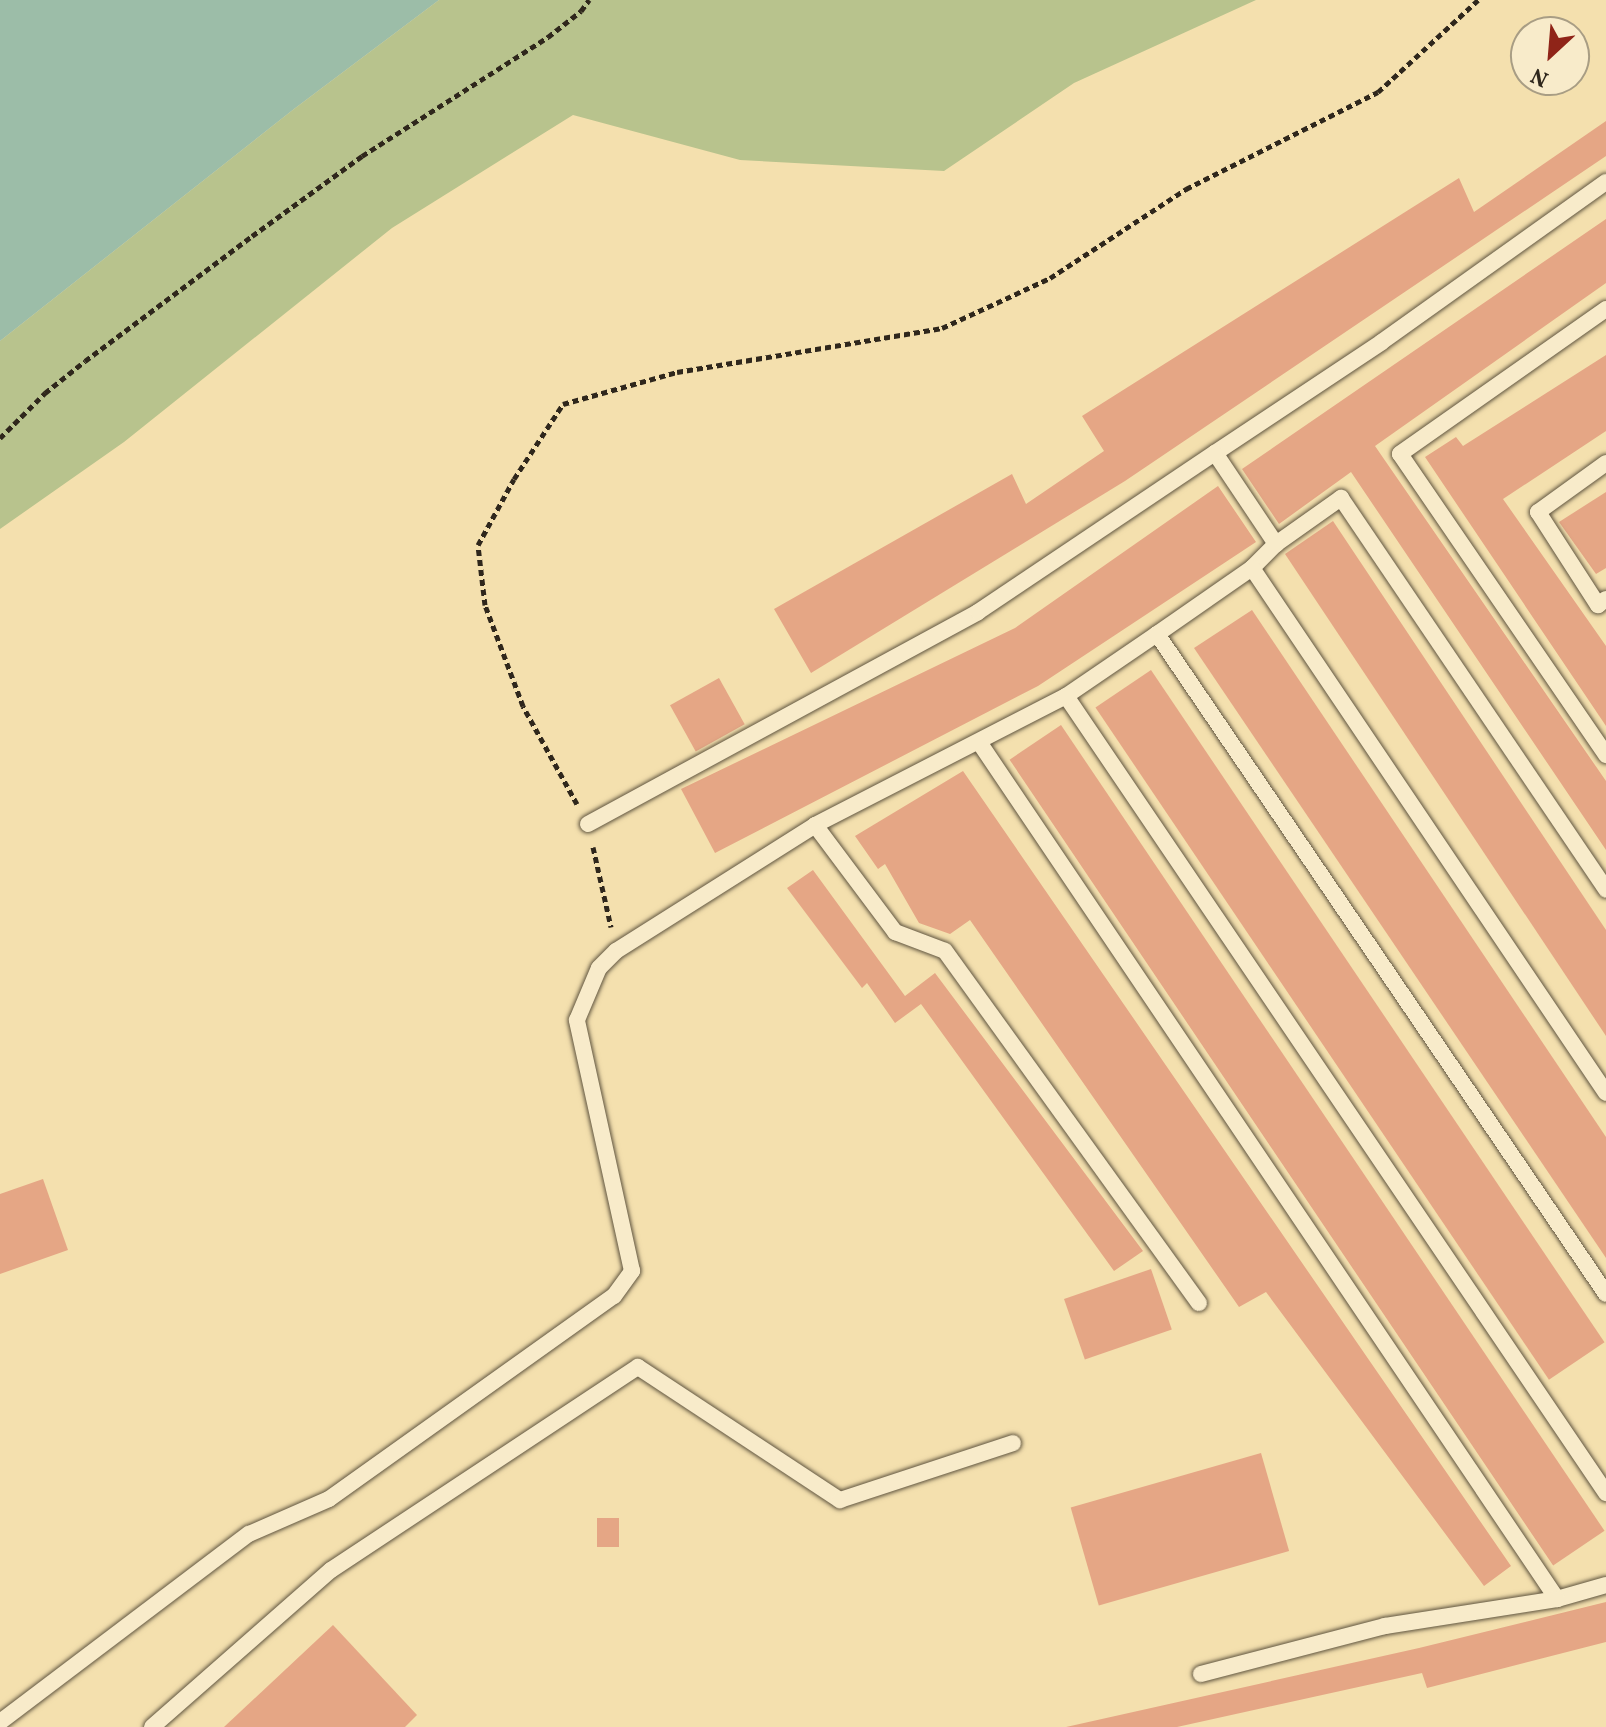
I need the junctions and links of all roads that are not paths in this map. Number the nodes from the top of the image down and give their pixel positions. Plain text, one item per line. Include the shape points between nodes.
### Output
1 (1606, 182) edge
2 (1606, 309) edge
3 (1215, 453) junction
4 (1606, 463) edge
5 (1276, 544) junction
6 (1252, 568) junction
7 (1606, 599) edge
8 (1157, 634) junction
9 (1066, 696) junction
10 (979, 742) junction
11 (1606, 755) edge
12 (588, 824) road end
13 (815, 825) junction
14 (1606, 890) edge
15 (1606, 1093) edge
16 (1606, 1294) edge
17 (1199, 1303) dead end
18 (1013, 1443) dead end
19 (1606, 1493) edge
20 (1606, 1585) edge
21 (1557, 1599) junction
22 (1201, 1674) dead end
23 (0, 1722) edge
24 (152, 1727) edge

1 - 3 lane
2 - 11 lane via 1400,454
3 - 5 lane
3 - 12 lane via 978,612
4 - 7 lane via 1538,512 1598,605
5 - 6 lane
5 - 14 lane via 1341,498
6 - 8 lane
6 - 15 lane
8 - 9 lane
8 - 16 lane
9 - 10 lane
9 - 19 lane
10 - 13 lane
10 - 21 lane
13 - 17 lane via 895,932 945,951
13 - 23 lane via 616,951 599,968 577,1020 632,1271 614,1296 329,1499 249,1534
18 - 24 lane via 840,1500 638,1367 331,1570
20 - 21 lane
21 - 22 lane via 1385,1626

